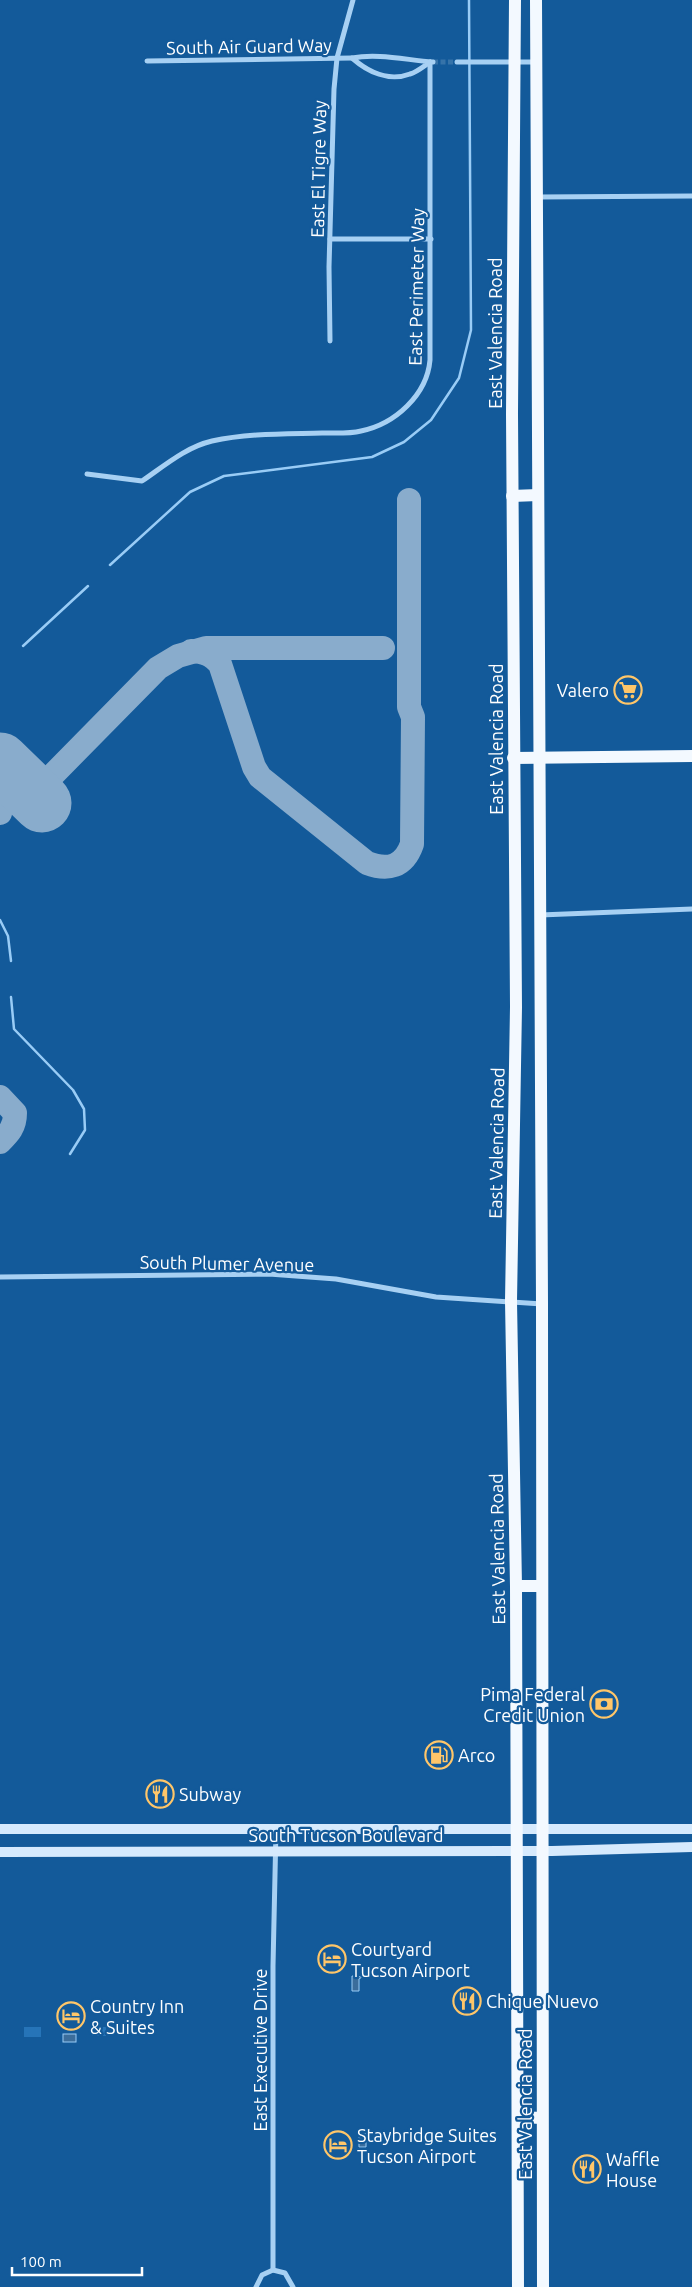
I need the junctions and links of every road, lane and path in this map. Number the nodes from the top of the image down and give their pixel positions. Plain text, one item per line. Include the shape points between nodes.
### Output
1 (353, 0) edge
2 (515, 0) edge
3 (536, 0) edge
4 (337, 58) junction
5 (352, 58) junction
6 (147, 61) dead end
7 (431, 62) junction
8 (456, 62) tunnel mouth
9 (515, 62) junction
10 (536, 62) junction
11 (692, 196) edge
12 (537, 197) junction
13 (330, 239) junction
14 (431, 239) junction
15 (330, 341) dead end
16 (87, 474) dead end
17 (538, 495) junction
18 (512, 496) junction
19 (692, 756) edge
20 (540, 757) junction
21 (513, 758) junction
22 (692, 909) edge
23 (540, 915) junction
24 (0, 1277) edge
25 (511, 1301) junction
26 (542, 1304) junction
27 (516, 1586) junction
28 (542, 1586) junction
29 (516, 1828) junction
30 (542, 1828) junction
31 (0, 1829) edge
32 (276, 1829) junction
33 (692, 1829) edge
34 (692, 1847) edge
35 (516, 1850) junction
36 (542, 1850) junction
37 (0, 1852) edge
38 (276, 1852) junction
39 (518, 2117) junction
40 (542, 2118) junction
41 (273, 2270) junction
42 (256, 2287) edge
43 (293, 2287) edge
44 (518, 2287) edge
45 (543, 2287) edge

1 - 4 street, East El Tigre Way
2 - 9 main road, East Valencia Road
3 - 10 main road, East Valencia Road
4 - 5 street, South Air Guard Way
4 - 6 street, South Air Guard Way
4 - 13 street, East El Tigre Way
5 - 7 street, South Air Guard Way via 369,55
5 - 7 street, South Air Guard Way via 367,71 386,76 410,75
7 - 14 street, East Perimeter Way
8 - 9 street
9 - 10 street
9 - 18 main road, East Valencia Road
10 - 12 main road, East Valencia Road
11 - 12 street
12 - 17 main road, East Valencia Road
13 - 14 street
13 - 15 street, East El Tigre Way
14 - 16 street, East Perimeter Way via 429,374 411,402 394,417 360,432 274,434 210,441 179,455 142,480
17 - 18 main road
17 - 20 main road, East Valencia Road
18 - 21 main road, East Valencia Road
19 - 20 main road
20 - 21 main road
20 - 23 main road, East Valencia Road
21 - 25 main road, East Valencia Road via 516,1007
22 - 23 street
23 - 26 main road, East Valencia Road
24 - 25 street, South Plumer Avenue via 269,1274 336,1279 436,1297
25 - 26 street, South Plumer Avenue
25 - 27 main road, East Valencia Road
26 - 28 main road, East Valencia Road
27 - 28 main road
27 - 29 main road, East Valencia Road
28 - 30 main road, East Valencia Road
29 - 30 main road, South Tucson Boulevard
29 - 32 main road, South Tucson Boulevard
29 - 35 main road, East Valencia Road
30 - 33 main road, South Tucson Boulevard
30 - 36 main road, East Valencia Road
31 - 32 main road, South Tucson Boulevard
32 - 38 street, East Executive Drive
34 - 36 main road, South Tucson Boulevard
35 - 36 main road, South Tucson Boulevard
35 - 38 main road, South Tucson Boulevard
35 - 39 main road, East Valencia Road
36 - 40 main road, East Valencia Road
37 - 38 main road, South Tucson Boulevard
38 - 41 street, East Executive Drive
39 - 40 main road
39 - 44 main road, East Valencia Road
40 - 45 main road, East Valencia Road
41 - 42 street via 262,2275
41 - 43 street via 285,2273

